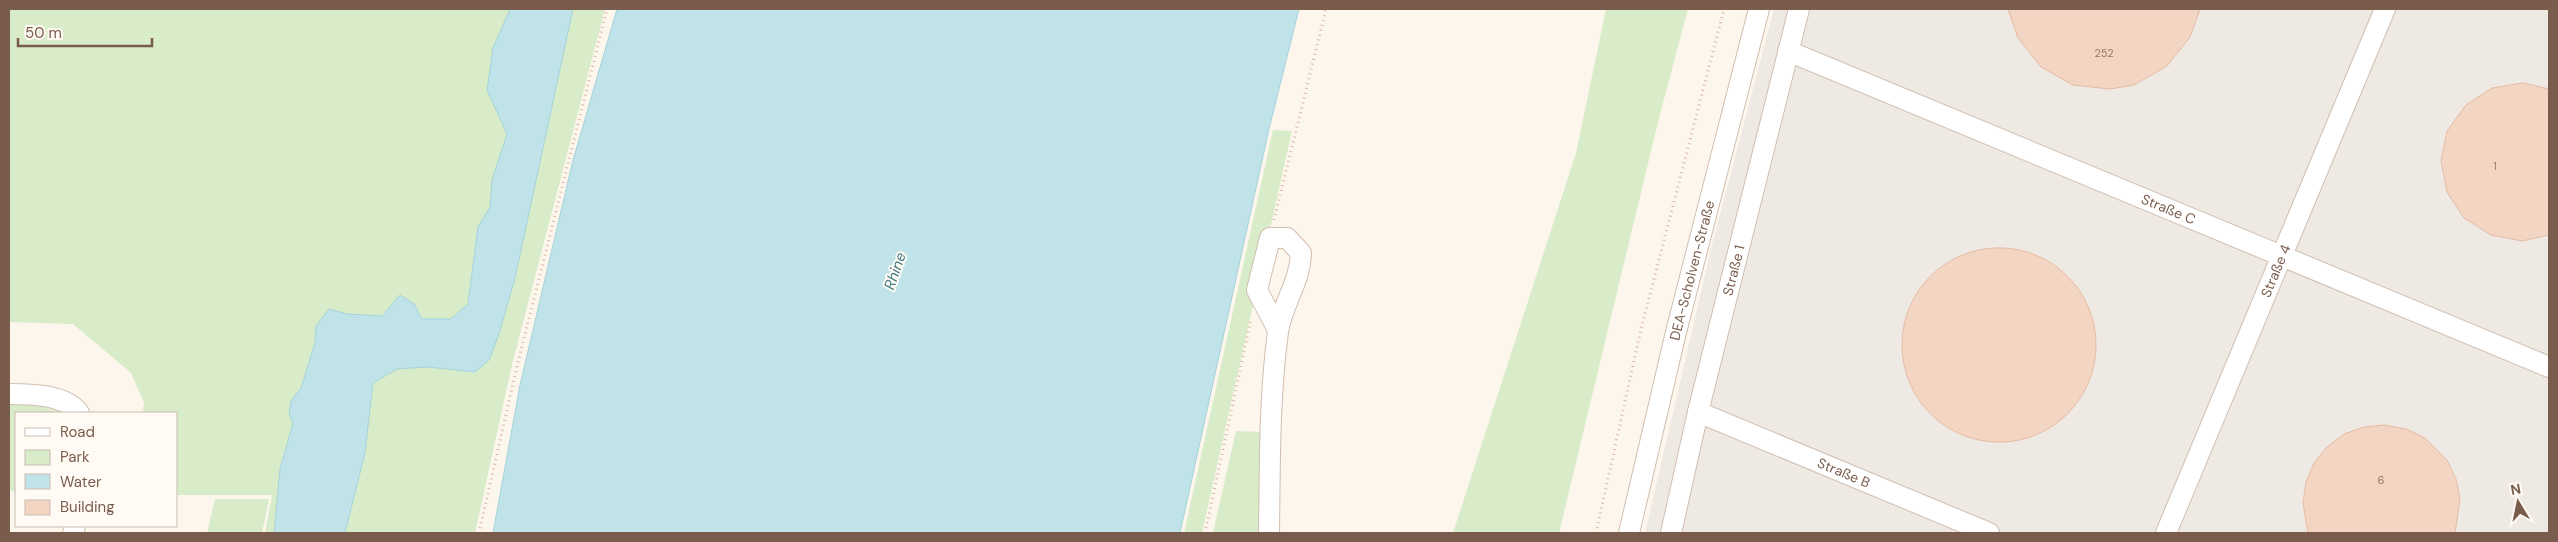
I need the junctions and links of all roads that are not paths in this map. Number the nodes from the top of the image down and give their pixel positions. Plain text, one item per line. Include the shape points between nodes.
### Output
1 (1759, 9) edge
2 (1799, 9) edge
3 (2385, 9) edge
4 (1788, 51) junction
5 (2282, 255) junction
6 (1278, 330) junction
7 (2549, 367) edge
8 (9, 394) edge
9 (78, 412) edge
10 (1698, 412) junction
11 (1269, 533) edge
12 (1629, 533) edge
13 (1671, 533) edge
14 (1990, 533) edge
15 (2166, 533) edge

1 - 12 street, DEA-Scholven-Straße via 1676,332
2 - 4 street, Straße 1
3 - 5 street, Straße 4
4 - 5 street, Straße C
4 - 10 street, Straße 1
5 - 7 street, Straße C
5 - 15 street, Straße 4
6 - 6 street via 1301,270 1301,252 1287,238 1270,238 1258,290
6 - 11 street via 1271,415
8 - 9 street via 35,394 62,401
10 - 13 street, Straße 1
10 - 14 street, Straße B

